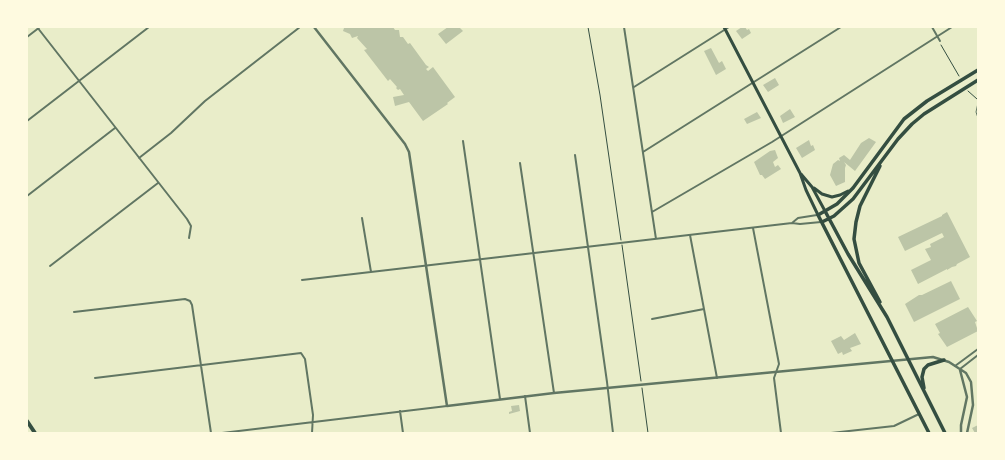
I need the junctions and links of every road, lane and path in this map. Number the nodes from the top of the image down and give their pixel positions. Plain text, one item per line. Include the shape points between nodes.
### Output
1 (38, 27) edge
2 (148, 27) edge
3 (300, 27) edge
4 (314, 27) edge
5 (588, 27) edge
6 (624, 27) edge
7 (841, 27) edge
8 (932, 27) edge
9 (952, 27) edge
10 (726, 28) edge
11 (27, 37) edge
12 (937, 37) junction
13 (940, 41) dead end
14 (978, 70) edge
15 (961, 80) junction
16 (978, 80) edge
17 (79, 81) junction
18 (753, 83) junction
19 (634, 87) junction
20 (966, 88) junction
21 (976, 99) dead end
22 (978, 103) edge
23 (978, 118) edge
24 (27, 120) edge
25 (115, 128) junction
26 (781, 136) junction
27 (463, 141) dead end
28 (643, 152) junction
29 (575, 155) dead end
30 (139, 158) junction
31 (520, 163) dead end
32 (881, 163) junction
33 (800, 173) junction
34 (158, 183) junction
35 (812, 187) junction
36 (853, 188) junction
37 (27, 196) edge
38 (825, 211) junction
39 (652, 212) junction
40 (818, 215) junction
41 (362, 218) dead end
42 (829, 218) junction
43 (792, 222) junction
44 (822, 222) junction
45 (753, 228) junction
46 (690, 235) junction
47 (189, 238) dead end
48 (656, 238) junction
49 (621, 239) dead end
50 (622, 246) dead end
51 (588, 247) junction
52 (534, 253) junction
53 (480, 259) junction
54 (50, 266) dead end
55 (426, 266) junction
56 (371, 272) junction
57 (302, 280) dead end
58 (704, 309) junction
59 (883, 310) junction
60 (74, 312) dead end
61 (652, 319) dead end
62 (978, 349) edge
63 (978, 355) edge
64 (908, 359) junction
65 (892, 360) junction
66 (944, 360) junction
67 (200, 365) junction
68 (955, 366) junction
69 (960, 370) junction
70 (776, 373) junction
71 (95, 378) dead end
72 (717, 378) junction
73 (641, 380) dead end
74 (608, 388) junction
75 (642, 390) dead end
76 (924, 391) junction
77 (554, 393) junction
78 (525, 396) junction
79 (500, 399) junction
80 (447, 406) junction
81 (400, 411) junction
82 (919, 414) junction
83 (27, 422) edge
84 (312, 422) junction
85 (35, 433) edge
86 (211, 433) edge
87 (222, 433) edge
88 (312, 433) edge
89 (403, 433) edge
90 (530, 433) edge
91 (613, 433) edge
92 (648, 433) edge
93 (781, 433) edge
94 (831, 433) edge
95 (929, 433) edge
96 (944, 433) edge
97 (961, 433) edge
98 (967, 433) edge

1 - 11 street
1 - 17 street
2 - 17 street
3 - 30 street via 205,101
4 - 55 street via 409,152
5 - 49 path
6 - 19 street
7 - 18 street
8 - 12 street
9 - 12 street
10 - 18 main road
10 - 19 street
12 - 13 street
12 - 15 path
12 - 26 street
14 - 15 main road
15 - 36 main road via 904,119
16 - 20 main road
17 - 24 street
17 - 25 street
18 - 26 main road
18 - 28 street
19 - 28 street
20 - 21 path
20 - 32 main road via 912,124 898,138
22 - 23 lane
25 - 30 street
25 - 37 street
26 - 33 main road
26 - 39 street
27 - 53 street
28 - 39 street
29 - 51 street
30 - 34 street
31 - 52 street
32 - 42 main road via 853,199
32 - 59 main road via 860,206 854,239 859,263
33 - 35 main road
33 - 40 main road
34 - 47 street via 191,226
34 - 54 street
35 - 36 main road via 832,197
35 - 38 main road
36 - 38 main road via 837,204
38 - 40 main road
38 - 42 main road
39 - 48 street
40 - 43 street via 798,218
40 - 44 main road
41 - 56 street
42 - 44 main road
42 - 59 main road
43 - 44 street
43 - 45 street
44 - 65 main road
45 - 46 street
45 - 70 street via 779,364
46 - 48 street
46 - 58 street
48 - 51 street
50 - 73 path
51 - 52 street
51 - 74 street
52 - 53 street
52 - 77 street
53 - 55 street
53 - 79 street
55 - 56 street
55 - 80 street
56 - 57 street
58 - 61 street
58 - 72 street
59 - 64 main road
60 - 67 street via 185,299 190,301
62 - 68 street
63 - 69 street
64 - 65 street
64 - 66 street via 933,357
64 - 76 main road
65 - 70 street
65 - 82 main road
66 - 68 street
66 - 76 main road via 924,369
67 - 71 street
67 - 84 street via 301,353 305,359
67 - 86 street
68 - 69 street
69 - 97 street via 967,397
69 - 98 street via 966,373 973,389 973,405
70 - 72 street
70 - 93 street via 774,378
72 - 74 street
74 - 77 street
74 - 91 street
75 - 92 path
76 - 96 main road
77 - 78 street
78 - 79 street
78 - 90 street
79 - 80 street
80 - 81 street
81 - 84 street
81 - 89 street
82 - 94 street via 894,426
82 - 95 main road
83 - 85 highway
84 - 87 street
84 - 88 street

